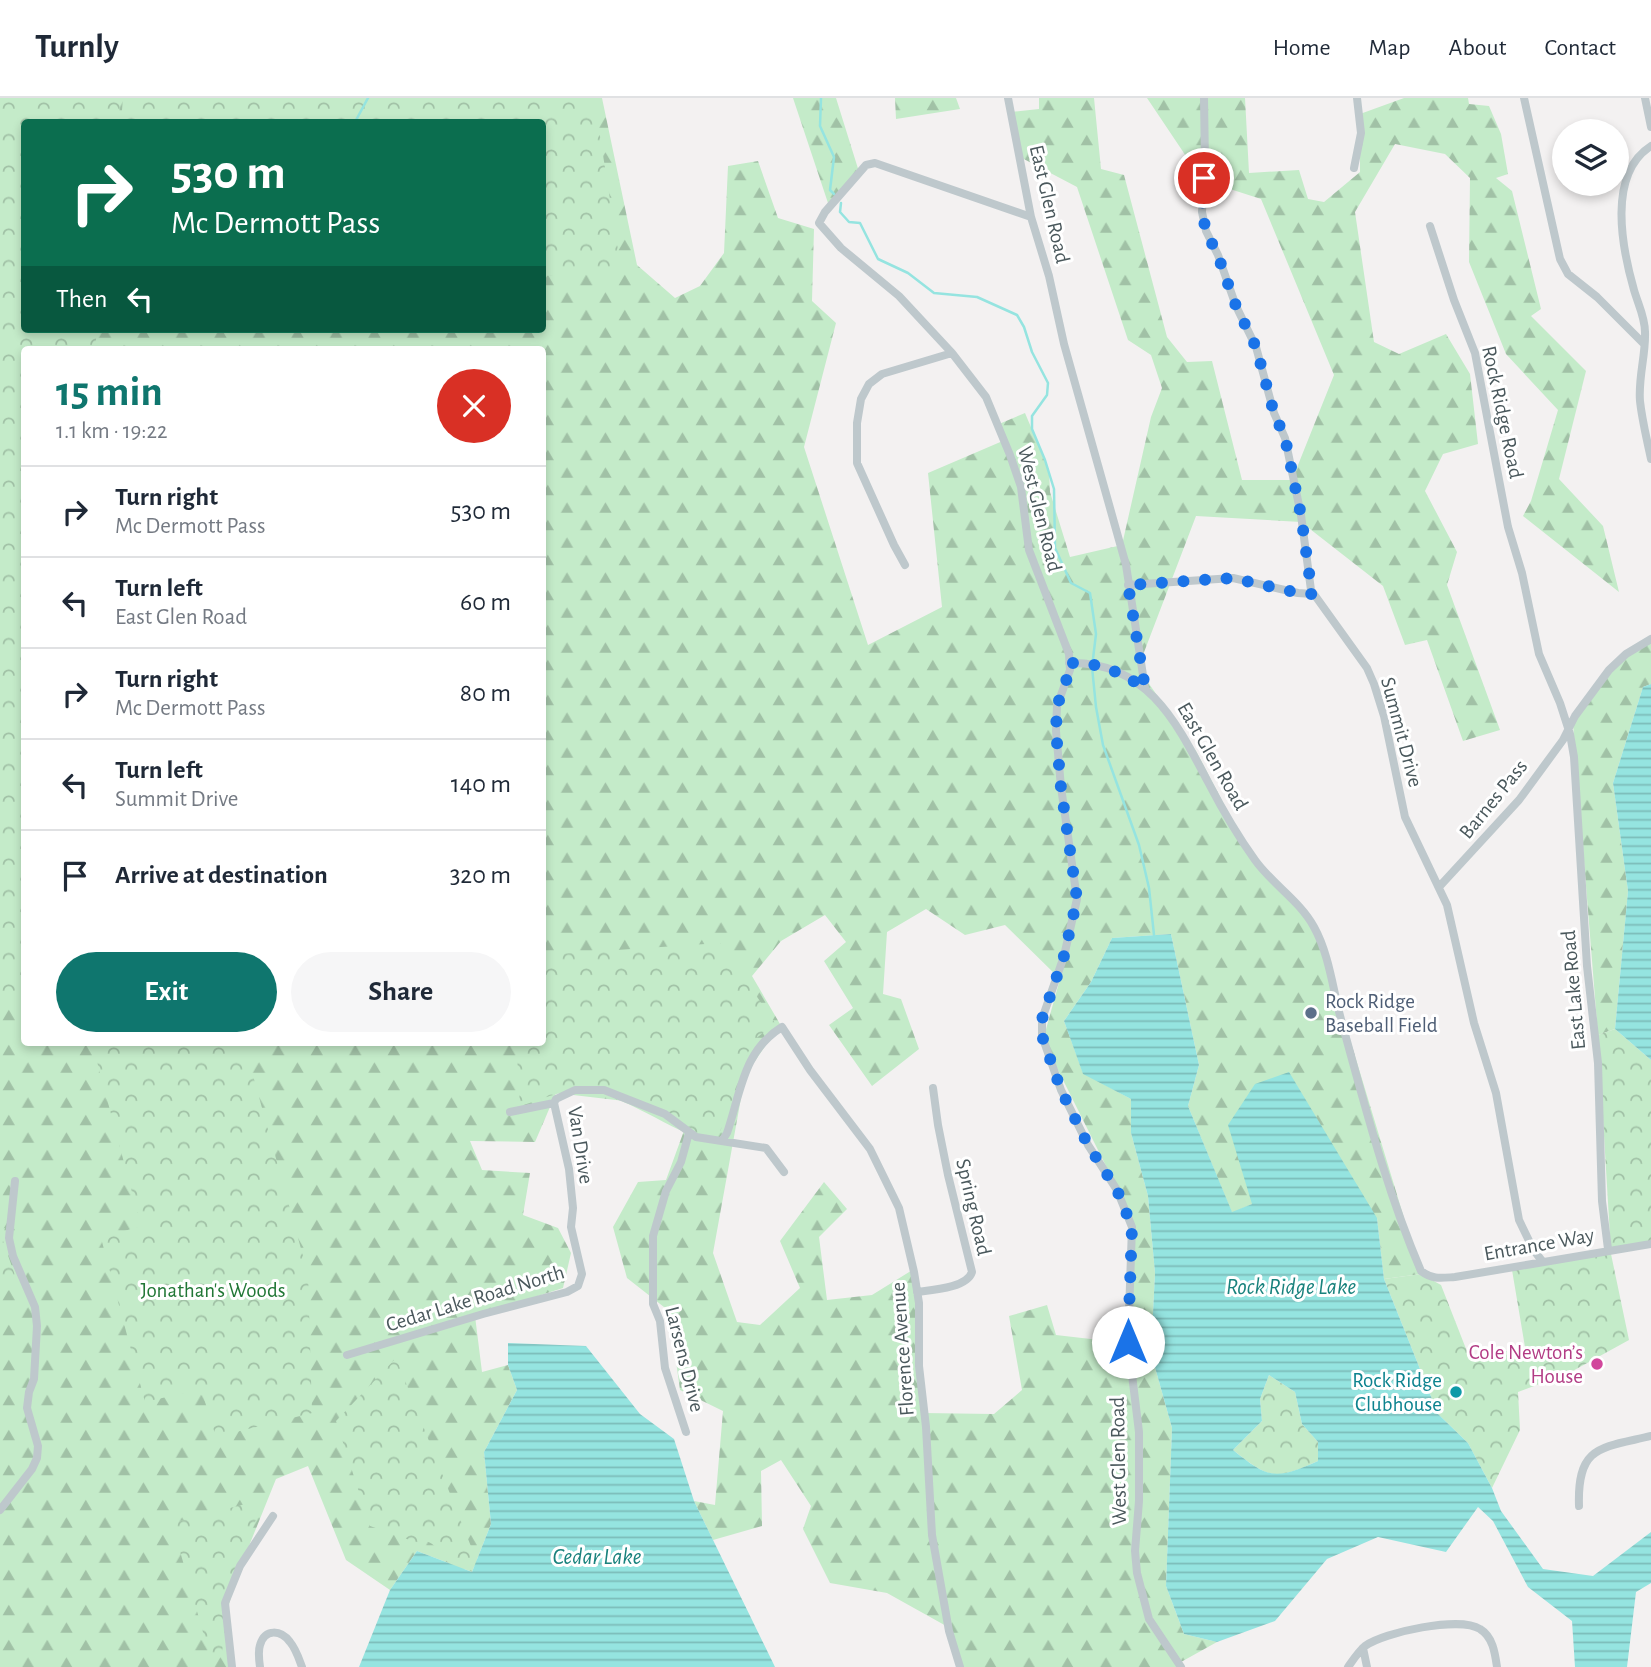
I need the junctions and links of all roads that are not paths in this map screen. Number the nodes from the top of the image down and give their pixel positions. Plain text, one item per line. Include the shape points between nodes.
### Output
1 (1008, 98) edge
2 (1204, 98) edge
3 (1357, 98) edge
4 (1524, 98) edge
5 (1645, 98) edge
6 (1651, 127) edge
7 (1651, 146) edge
8 (1354, 168) dead end
9 (1031, 217) junction
10 (1430, 226) dead end
11 (1643, 343) junction
12 (952, 353) junction
13 (1651, 459) edge
14 (905, 565) dead end
15 (1128, 585) junction
16 (1312, 594) junction
17 (1651, 639) edge
18 (1069, 663) junction
19 (1145, 688) junction
20 (1569, 729) junction
21 (1439, 887) junction
22 (933, 1088) dead end
23 (554, 1103) junction
24 (510, 1112) dead end
25 (689, 1133) junction
26 (722, 1141) junction
27 (784, 1172) dead end
28 (15, 1181) dead end
29 (1651, 1244) edge
30 (1608, 1249) junction
31 (576, 1251) joint
32 (1542, 1261) junction
33 (1433, 1278) joint
34 (917, 1292) junction
35 (347, 1355) dead end
36 (686, 1432) dead end
37 (1651, 1436) edge
38 (1579, 1506) dead end
39 (0, 1510) edge
40 (273, 1516) dead end
41 (1363, 1648) junction
42 (232, 1667) edge
43 (260, 1667) edge
44 (302, 1667) edge
45 (960, 1667) edge
46 (1181, 1667) edge
47 (1348, 1667) edge
48 (1367, 1667) edge
49 (1497, 1667) edge

1 - 9 street, East Glen Road
2 - 16 street, Summit Drive via 1202,212 1206,231 1253,339 1285,438
3 - 8 street via 1362,133
4 - 11 street via 1560,259 1568,274
5 - 6 street
7 - 11 street via 1629,171 1622,211 1628,266 1643,318
9 - 12 street, West Glen Road via 875,163 866,165 818,223 899,296
9 - 15 street, East Glen Road
10 - 20 street, Rock Ridge Road via 1475,353 1508,527 1539,654
11 - 13 street via 1640,400
12 - 14 street via 882,374 861,398 858,463
12 - 18 street, West Glen Road via 986,397 1010,455 1021,487 1029,550
15 - 16 street via 1233,578
15 - 19 street, East Glen Road
16 - 21 street, Summit Drive via 1374,684 1405,817
17 - 20 street, Barnes Pass via 1609,670
18 - 19 street via 1097,664
18 - 46 street, West Glen Road via 1057,706 1056,731 1077,899 1064,956 1044,1009 1042,1036 1061,1090 1117,1190 1132,1227 1128,1342 1139,1432 1137,1573 1149,1619
19 - 33 street, East Glen Road via 1182,732 1255,860 1314,927 1414,1256 1421,1271
20 - 21 street, Barnes Pass via 1519,800
20 - 30 street, East Lake Road via 1598,1063
21 - 32 street, Summit Drive via 1496,1093 1520,1220
22 - 34 street, Spring Road via 972,1272 966,1282
23 - 24 street
23 - 25 street, Van Drive via 575,1090 604,1090 665,1114
23 - 31 street, Van Drive via 569,1169
25 - 26 street, Van Drive
25 - 36 street, Larsens Drive via 653,1236 653,1304 660,1321 665,1368
26 - 27 street, Van Drive via 766,1148
26 - 34 street, Florence Avenue via 753,1054 782,1027 870,1149 886,1179 899,1208
28 - 39 street via 9,1238 35,1307 34,1379 27,1408 38,1446 32,1469
29 - 30 street, Entrance Way
30 - 32 street, Entrance Way
31 - 35 street, Cedar Lake Road North via 582,1278 567,1292
32 - 33 street, Entrance Way
34 - 45 street, Florence Avenue via 932,1535
37 - 38 street via 1595,1452 1578,1480
40 - 42 street via 240,1566 226,1603
41 - 47 street
41 - 48 street
41 - 49 street via 1401,1633 1464,1623 1487,1635
43 - 44 street via 260,1643 276,1632 292,1644

